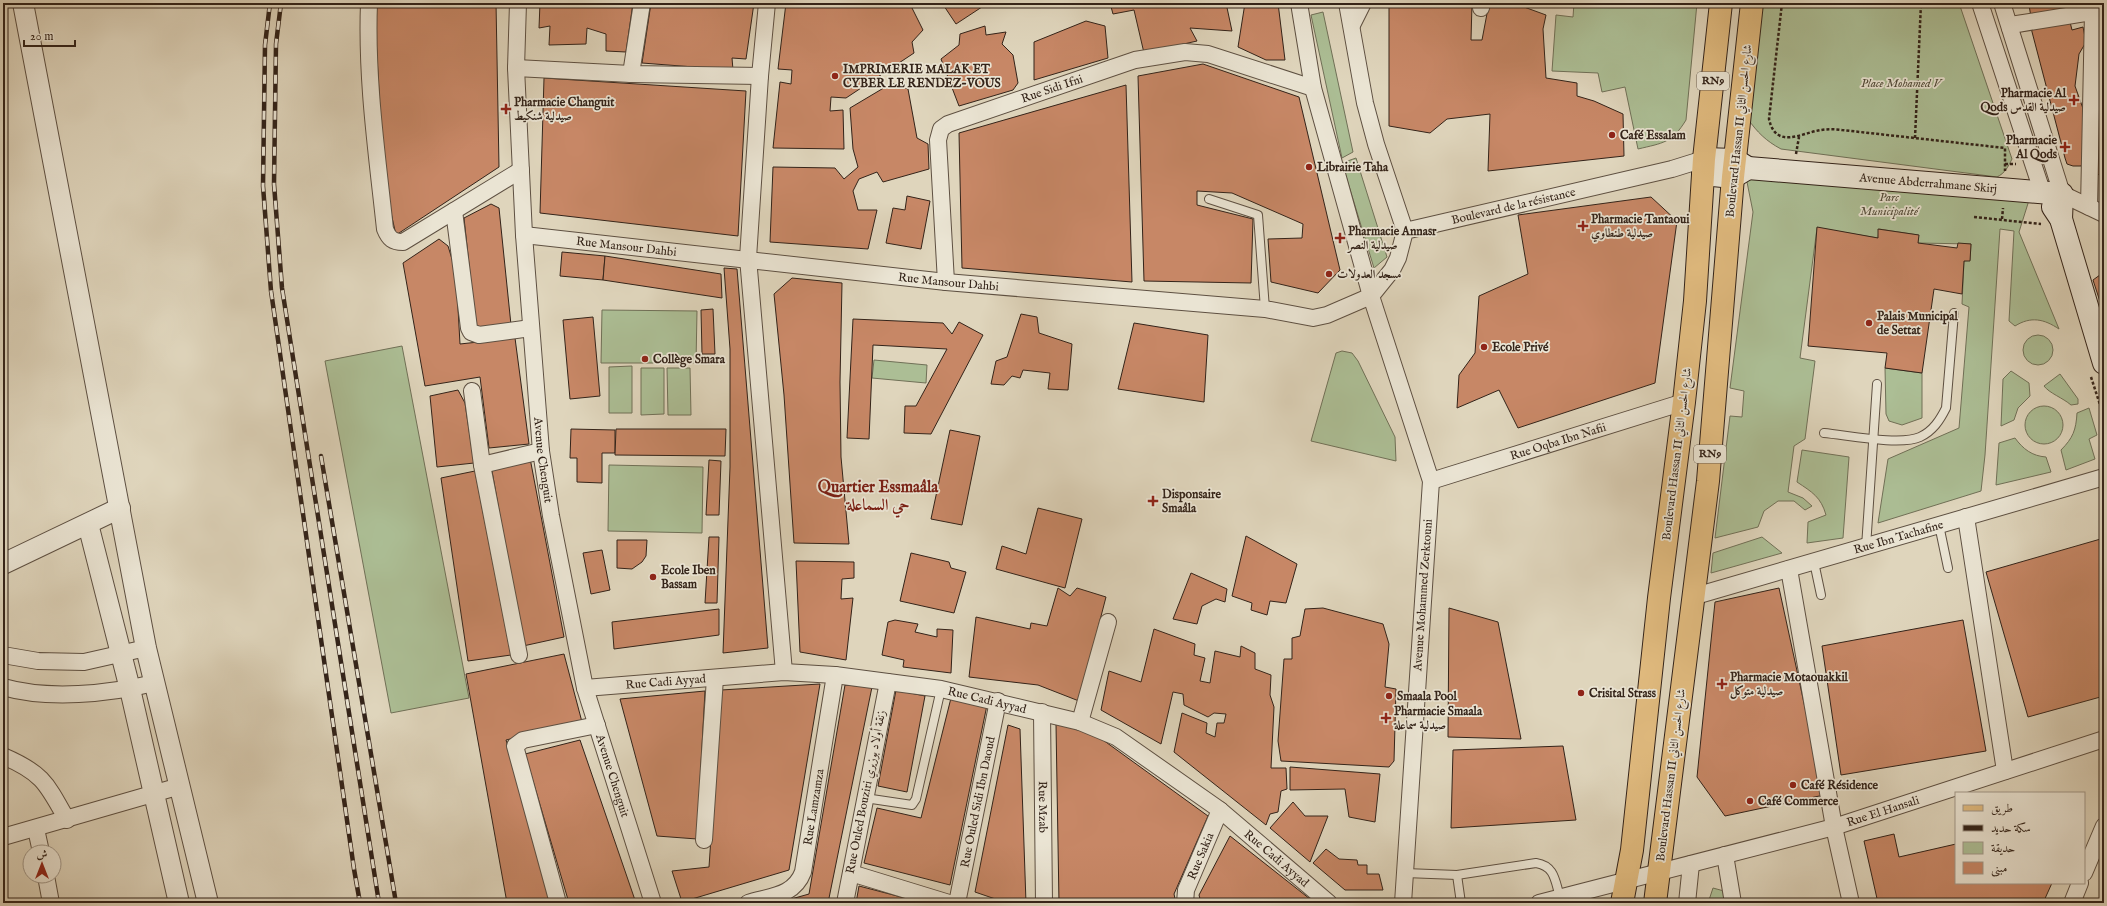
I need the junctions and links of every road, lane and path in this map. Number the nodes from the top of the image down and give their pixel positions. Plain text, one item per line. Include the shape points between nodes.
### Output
1 (23, 3) edge
2 (369, 3) edge
3 (518, 3) edge
4 (642, 3) edge
5 (767, 3) edge
6 (1299, 3) edge
7 (1347, 3) edge
8 (1363, 3) edge
9 (1722, 3) edge
10 (1752, 3) edge
11 (1782, 3) edge
12 (1920, 3) edge
13 (1980, 3) edge
14 (2002, 3) edge
15 (2098, 11) edge
16 (1352, 25) junction
17 (2010, 28) junction
18 (516, 68) junction
19 (631, 74) junction
20 (760, 76) junction
21 (1312, 88) junction
22 (1915, 138) junction
23 (1704, 167) junction
24 (1738, 168) junction
25 (521, 170) junction
26 (2004, 188) junction
27 (2052, 193) junction
28 (1209, 199) dead end
29 (2089, 207) junction
30 (454, 211) junction
31 (2104, 214) edge
32 (1974, 217) dead end
33 (2002, 219) junction
34 (2052, 221) junction
35 (1405, 231) junction
36 (524, 235) junction
37 (748, 258) junction
38 (946, 282) junction
39 (1371, 296) junction
40 (1265, 309) junction
41 (1954, 313) dead end
42 (531, 328) junction
43 (2097, 368) edge
44 (1877, 384) dead end
45 (472, 391) dead end
46 (1684, 402) junction
47 (2104, 417) edge
48 (1824, 433) dead end
49 (1873, 438) junction
50 (541, 451) junction
51 (482, 465) junction
52 (2104, 477) edge
53 (1431, 481) junction
54 (120, 508) junction
55 (1966, 517) junction
56 (88, 524) junction
57 (1939, 525) junction
58 (1866, 547) junction
59 (1814, 562) junction
60 (3, 564) edge
61 (1948, 568) dead end
62 (1789, 570) junction
63 (1821, 595) dead end
64 (1692, 597) junction
65 (1108, 622) dead end
66 (146, 648) junction
67 (3, 654) edge
68 (120, 654) junction
69 (519, 654) dead end
70 (784, 672) junction
71 (835, 675) junction
72 (715, 678) junction
73 (888, 682) junction
74 (154, 683) junction
75 (3, 686) edge
76 (585, 688) junction
77 (130, 689) junction
78 (941, 689) junction
79 (998, 701) junction
80 (1042, 712) junction
81 (1080, 722) junction
82 (597, 725) junction
83 (2104, 739) edge
84 (3, 756) edge
85 (2005, 771) junction
86 (180, 786) junction
87 (153, 796) junction
88 (865, 798) junction
89 (1220, 810) junction
90 (67, 820) junction
91 (1834, 826) junction
92 (2104, 826) edge
93 (36, 829) junction
94 (3, 837) edge
95 (704, 840) dead end
96 (39, 844) edge
97 (1725, 855) junction
98 (1691, 864) junction
99 (1659, 872) junction
100 (2085, 872) edge
101 (851, 873) junction
102 (1405, 873) junction
103 (1457, 875) junction
104 (1626, 880) junction
105 (47, 884) edge
106 (2080, 884) edge
107 (1560, 897) junction
108 (51, 903) edge
109 (179, 903) edge
110 (208, 903) edge
111 (558, 903) edge
112 (654, 903) edge
113 (748, 903) edge
114 (844, 903) edge
115 (949, 903) edge
116 (957, 903) edge
117 (1044, 903) edge
118 (1185, 903) edge
119 (1329, 903) edge
120 (1403, 903) edge
121 (1461, 903) edge
122 (1539, 903) edge
123 (1622, 903) edge
124 (1655, 903) edge
125 (1687, 903) edge
126 (1733, 903) edge
127 (1852, 903) edge
128 (2072, 903) edge

1 - 54 street
2 - 30 street via 369,62 385,229 389,238 403,242
3 - 18 street, Avenue Chenguit
4 - 19 street
5 - 20 street
6 - 21 street
7 - 16 street
8 - 16 street
9 - 23 main road, Boulevard Hassan II شارع الحسن الثاني / RN9
10 - 24 main road, Boulevard Hassan II شارع الحسن الثاني / RN9
11 - 22 path via 1769,119 1777,133 1793,138 1831,129
12 - 22 path
13 - 27 street
14 - 17 street
15 - 17 street via 2017,24
15 - 29 street
16 - 35 street via 1365,103
17 - 27 street
18 - 19 street
18 - 25 street, Avenue Chenguit
19 - 20 street
20 - 37 street
21 - 38 street, Rue Sidi Ifni via 1208,54 1185,52 1135,60 948,124 941,129 938,140
21 - 39 street, Avenue Mohammed Zerktouni
22 - 26 path via 2005,148
23 - 24 main road, Boulevard de la résistance
23 - 35 street, Boulevard de la résistance via 1672,169
23 - 46 main road, Boulevard Hassan II شارع الحسن الثاني / RN9 via 1695,301
24 - 26 main road, Avenue Abderrahmane Skirj
24 - 64 main road, Boulevard Hassan II شارع الحسن الثاني / RN9 via 1712,437
25 - 30 street
25 - 36 street, Avenue Chenguit
26 - 27 main road, Avenue Abderrahmane Skirj
26 - 33 path
27 - 29 street, Avenue Abderrahmane Skirj
27 - 34 main road
28 - 40 lane via 1258,215
29 - 31 street, Avenue Abderrahmane Skirj
30 - 42 street via 468,328 479,335
32 - 33 path
33 - 34 path
34 - 43 main road
35 - 39 street via 1392,270
36 - 37 street, Rue Mansour Dahbi
36 - 42 street, Avenue Chenguit
37 - 38 street, Rue Mansour Dahbi
37 - 70 street
38 - 40 street, Rue Mansour Dahbi
39 - 40 street, Rue Mansour Dahbi via 1327,315 1312,318
39 - 53 street, Avenue Mohammed Zerktouni
41 - 49 lane via 1948,394 1946,408 1940,420 1931,430 1919,437 1906,440
42 - 50 street, Avenue Chenguit
43 - 47 path
44 - 49 lane
45 - 51 street
46 - 53 street, Rue Oqba Ibn Nafii
46 - 104 main road, Boulevard Hassan II شارع الحسن الثاني / RN9 via 1658,605 1632,850
48 - 49 lane
49 - 58 lane
50 - 51 street
50 - 76 street, Avenue Chenguit via 551,516
51 - 69 street
52 - 55 street, Rue Ibn Tachafine
53 - 102 street, Avenue Mohammed Zerktouni
54 - 56 street
54 - 66 street
55 - 57 street, Rue Ibn Tachafine
55 - 85 street
56 - 60 street
56 - 68 street
57 - 58 street, Rue Ibn Tachafine
57 - 61 lane
58 - 59 street, Rue Ibn Tachafine
59 - 62 street, Rue Ibn Tachafine
59 - 63 lane
62 - 64 street, Rue Ibn Tachafine
62 - 91 street
64 - 99 main road, Boulevard Hassan II شارع الحسن الثاني / RN9
65 - 81 street
66 - 68 street
66 - 74 street
67 - 68 street via 38,661 84,662
68 - 77 street
70 - 71 street, Rue Cadi Ayyad
70 - 72 street, Rue Cadi Ayyad
71 - 73 street, Rue Cadi Ayyad
71 - 113 street, Rue Lamzamza via 802,876 791,890
72 - 76 street, Rue Cadi Ayyad
72 - 95 street
73 - 78 street, Rue Cadi Ayyad
73 - 88 street, Rue Ouled Bouziri زنقة أولاد بوزيري
74 - 77 street
74 - 86 street
75 - 77 street via 18,691 70,694
76 - 82 street, Avenue Chenguit
77 - 87 street
78 - 79 street, Rue Cadi Ayyad
78 - 88 lane via 916,800 912,805
79 - 80 street, Rue Cadi Ayyad
79 - 116 street, Rue Ouled Sidi Ibn Daoud
80 - 81 street, Rue Cadi Ayyad
80 - 117 street, Rue Mzab
81 - 89 street, Rue Cadi Ayyad via 1116,737
82 - 111 street via 523,740 516,746
82 - 112 street, Avenue Chenguit
83 - 85 street, Rue El Hansali
84 - 90 street via 25,765 39,776
85 - 91 street, Rue El Hansali
86 - 87 street
86 - 110 street
87 - 90 street
87 - 109 street
88 - 101 street, Rue Ouled Bouziri زنقة أولاد بوزيري
89 - 118 street, Rue Sakia via 1186,890
89 - 119 street, Rue Cadi Ayyad
90 - 93 street
91 - 97 street, Rue El Hansali
91 - 127 street
92 - 100 street
93 - 94 street
93 - 96 street
97 - 98 street, Rue El Hansali
97 - 126 street
98 - 99 street, Rue El Hansali
98 - 125 street
99 - 104 street, Rue El Hansali
99 - 124 main road, Boulevard Hassan II شارع الحسن الثاني / RN9
101 - 114 street, Rue Ouled Bouziri زنقة أولاد بوزيري
101 - 115 street
102 - 103 lane
102 - 120 street, Avenue Mohammed Zerktouni
103 - 107 lane via 1536,863 1545,864 1551,871
103 - 121 lane
104 - 107 street, Rue El Hansali
104 - 123 main road, Boulevard Hassan II شارع الحسن الثاني / RN9
105 - 108 street
106 - 128 street
107 - 122 street, Rue El Hansali

